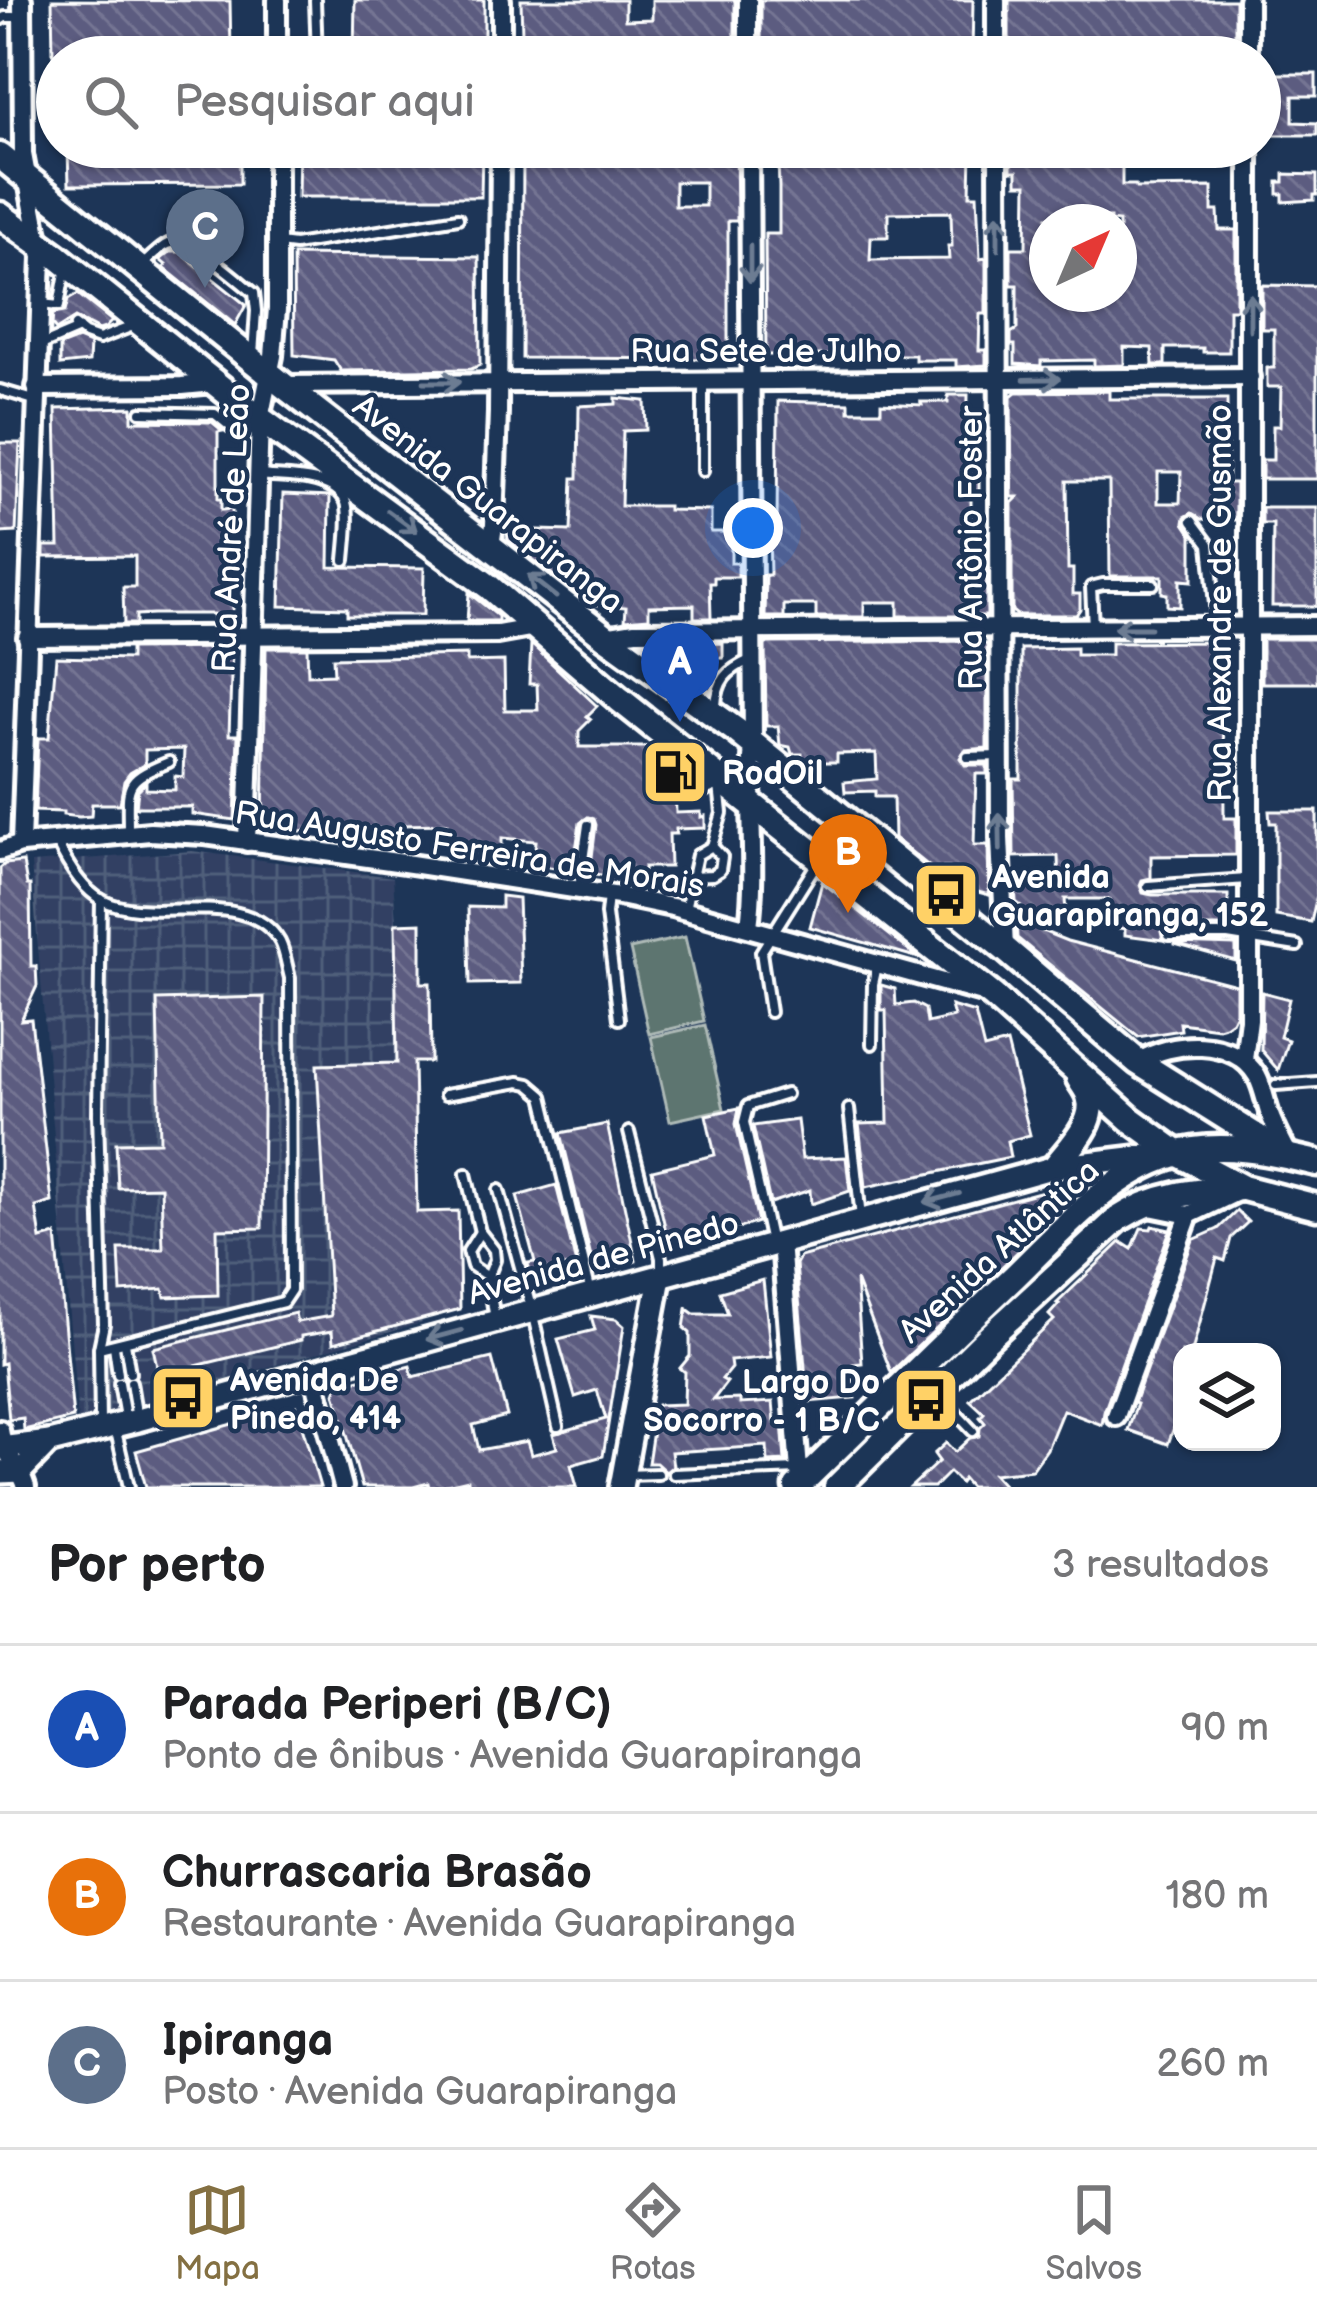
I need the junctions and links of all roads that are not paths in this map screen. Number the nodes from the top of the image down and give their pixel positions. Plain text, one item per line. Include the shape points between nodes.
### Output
1 (277, 0) edge
2 (315, 0) edge
3 (501, 0) edge
4 (748, 0) edge
5 (996, 0) edge
6 (1248, 0) edge
7 (22, 8) edge
8 (0, 20) edge
9 (277, 36) edge
10 (316, 36) edge
11 (501, 36) edge
12 (748, 36) edge
13 (996, 36) edge
14 (1248, 36) edge
15 (0, 156) edge
16 (277, 168) edge
17 (500, 168) edge
18 (749, 168) edge
19 (998, 168) edge
20 (1249, 168) edge
21 (26, 177) junction
22 (0, 215) edge
23 (458, 218) dead end
24 (277, 243) junction
25 (42, 246) junction
26 (67, 264) junction
27 (138, 268) junction
28 (277, 282) junction
29 (254, 293) junction
30 (49, 305) junction
31 (140, 323) junction
32 (38, 347) junction
33 (268, 373) junction
34 (1250, 376) junction
35 (1000, 379) junction
36 (704, 380) junction
37 (750, 380) junction
38 (214, 382) junction
39 (498, 382) junction
40 (0, 390) edge
41 (36, 394) junction
42 (141, 412) dead end
43 (260, 426) junction
44 (703, 471) dead end
45 (258, 474) junction
46 (1192, 521) dead end
47 (490, 546) junction
48 (346, 560) dead end
49 (1153, 584) dead end
50 (1317, 626) edge
51 (536, 627) junction
52 (1001, 627) junction
53 (1221, 627) junction
54 (1249, 627) junction
55 (1094, 628) junction
56 (752, 631) junction
57 (252, 636) junction
58 (605, 636) junction
59 (27, 637) junction
60 (752, 659) junction
61 (717, 716) junction
62 (753, 746) junction
63 (1000, 756) junction
64 (968, 757) dead end
65 (169, 762) dead end
66 (715, 785) junction
67 (751, 803) junction
68 (588, 825) dead end
69 (128, 833) junction
70 (56, 840) junction
71 (248, 842) junction
72 (21, 844) junction
73 (712, 846) junction
74 (0, 851) edge
75 (820, 858) junction
76 (692, 876) junction
77 (1249, 878) junction
78 (1148, 886) dead end
79 (579, 890) junction
80 (608, 894) junction
81 (101, 899) junction
82 (685, 910) junction
83 (749, 926) junction
84 (772, 933) junction
85 (1169, 935) dead end
86 (1249, 940) junction
87 (1297, 946) dead end
88 (1005, 949) junction
89 (877, 965) junction
90 (993, 996) junction
91 (770, 1012) dead end
92 (619, 1019) dead end
93 (872, 1044) dead end
94 (1244, 1059) junction
95 (1138, 1062) junction
96 (1074, 1071) junction
97 (1317, 1082) edge
98 (1276, 1085) dead end
99 (786, 1094) dead end
100 (445, 1095) dead end
101 (850, 1109) dead end
102 (628, 1132) dead end
103 (1177, 1153) junction
104 (1287, 1156) junction
105 (1317, 1163) edge
106 (1055, 1167) junction
107 (466, 1174) dead end
108 (1244, 1188) junction
109 (500, 1190) dead end
110 (1138, 1206) junction
111 (1317, 1207) edge
112 (1189, 1215) junction
113 (861, 1220) junction
114 (480, 1232) junction
115 (776, 1243) junction
116 (488, 1277) junction
117 (660, 1277) junction
118 (591, 1295) junction
119 (532, 1311) junction
120 (495, 1321) junction
121 (125, 1343) junction
122 (114, 1346) junction
123 (99, 1348) junction
124 (312, 1370) junction
125 (935, 1391) junction
126 (1116, 1416) dead end
127 (120, 1424) junction
128 (558, 1426) dead end
129 (973, 1431) dead end
130 (1, 1442) edge
131 (50, 1442) junction
132 (658, 1474) dead end
133 (674, 1474) dead end
134 (16, 1477) edge
135 (799, 1480) edge
136 (622, 1481) edge
137 (129, 1487) edge
138 (343, 1487) edge
139 (837, 1487) edge

1 - 9 street
2 - 10 lane
3 - 11 street
4 - 12 street
5 - 13 street
6 - 14 street
7 - 8 lane
7 - 21 street
15 - 21 main road, Avenida Guarapiranga
16 - 24 street, Rua André de Leão
17 - 39 street
18 -> 37 street
35 -> 19 street, Rua Antônio Foster
34 -> 20 street, Rua Alexandre de Gusmão
21 - 25 street
21 - 27 main road, Avenida Guarapiranga
22 - 25 main road, Avenida Guarapiranga
23 - 24 lane
24 - 28 street, Rua André de Leão
25 - 26 main road, Avenida Guarapiranga
25 - 30 street
26 - 30 lane
26 - 31 main road, Avenida Guarapiranga
27 - 29 lane via 167,244 184,243
27 - 33 main road, Avenida Guarapiranga
28 - 29 lane
28 - 33 street, Rua André de Leão
29 - 33 lane
30 - 32 street
31 - 32 lane via 99,339 77,327
31 - 38 main road, Avenida Guarapiranga
32 - 41 street
33 -> 39 street, Rua Sete de Julho
33 - 43 street, Rua André de Leão
33 - 47 main road, Avenida Guarapiranga
35 -> 34 street, Rua Sete de Julho
34 - 54 street, Rua Alexandre de Gusmão
35 - 37 street, Rua Sete de Julho
35 - 52 street, Rua Antônio Foster
36 - 37 street, Rua Sete de Julho
36 - 39 street, Rua Sete de Julho
36 - 44 lane
37 - 56 street
38 - 41 street
38 - 43 main road, Avenida Guarapiranga
39 - 47 street
40 - 41 lane
41 - 59 street
42 - 43 lane via 215,414 233,430
43 - 45 street, Rua André de Leão
43 -> 51 main road, Avenida Guarapiranga via 444,551
45 - 48 lane via 316,481 341,495
45 - 57 street, Rua André de Leão
46 - 53 lane via 1209,544
58 -> 47 main road, Avenida Guarapiranga
49 - 55 lane via 1091,587
50 - 54 street
51 - 57 street
51 - 66 main road, Avenida Guarapiranga
52 - 55 street
52 - 56 street
52 - 63 street, Rua Antônio Foster
53 - 54 street
53 -> 55 street
54 - 77 street, Rua Alexandre de Gusmão
56 - 58 street
56 - 60 street
57 - 59 street
57 - 71 street, Rua André de Leão
58 - 61 main road, Avenida Guarapiranga
59 - 72 street
60 - 61 lane via 719,684
60 - 62 street
61 - 62 main road, Avenida Guarapiranga
62 - 67 street
62 - 88 main road, Avenida Guarapiranga
63 - 64 lane
88 -> 63 street, Rua Antônio Foster
65 - 69 lane via 132,782
66 - 67 main road, Avenida Guarapiranga
66 - 73 lane via 722,813
67 - 75 main road, Avenida Guarapiranga
67 - 83 street
68 - 79 lane
69 - 70 street, Rua Augusto Ferreira de Morais
69 - 71 street, Rua Augusto Ferreira de Morais
70 - 72 street, Rua Augusto Ferreira de Morais
70 - 81 lane
71 - 79 street, Rua Augusto Ferreira de Morais
72 - 74 street, Rua Augusto Ferreira de Morais
73 - 76 lane via 697,855
73 - 76 lane via 722,857 720,870
75 - 84 lane
75 - 90 main road, Avenida Guarapiranga
76 - 82 lane
77 - 78 lane
77 - 86 street, Rua Alexandre de Gusmão
79 - 80 street, Rua Augusto Ferreira de Morais
80 - 82 street, Rua Augusto Ferreira de Morais
80 - 92 lane
81 - 121 lane via 252,916 279,940 290,978 292,1290 283,1302
81 - 123 lane
82 - 83 street, Rua Augusto Ferreira de Morais
83 - 84 street, Rua Augusto Ferreira de Morais
84 - 89 street, Rua Augusto Ferreira de Morais
84 - 91 lane via 761,952
85 - 86 lane
86 - 87 lane
86 - 94 street, Rua Alexandre de Gusmão
88 - 95 main road, Avenida Guarapiranga
89 - 90 street, Rua Augusto Ferreira de Morais
89 - 93 lane
90 - 96 main road, Avenida Guarapiranga
94 - 95 street via 1188,1045
94 - 104 street
95 - 104 main road, Avenida Guarapiranga
96 - 103 main road, Avenida Guarapiranga
96 - 106 main road via 1090,1097 1090,1115
97 - 98 lane
99 - 115 lane via 748,1106 744,1122
100 - 118 lane via 519,1082 543,1096
101 - 113 lane
102 - 117 lane
103 - 104 main road, Avenida Atlântica via 1215,1148
103 - 106 street, Avenida de Pinedo
103 - 108 main road, Avenida Guarapiranga
103 - 135 main road, Avenida Atlântica via 1100,1196
104 - 105 main road
106 -> 113 street, Avenida de Pinedo
107 - 114 lane
108 - 110 main road, Avenida Atlântica
108 - 111 main road
108 - 112 street
109 - 119 lane
110 - 112 street
110 - 125 main road, Avenida Atlântica
112 - 126 street
113 - 115 street, Avenida de Pinedo
114 - 116 lane via 494,1250
114 - 116 lane via 468,1251
115 - 117 street, Avenida de Pinedo
115 - 135 street
116 - 120 lane
117 - 118 street, Avenida de Pinedo
117 - 136 street
118 - 119 street, Avenida de Pinedo
119 - 120 street, Avenida de Pinedo
119 - 128 lane
120 -> 124 street, Avenida de Pinedo
121 - 122 lane
121 - 127 lane via 131,1377
122 - 123 lane
122 - 127 lane
123 - 127 lane
124 - 127 street, Avenida de Pinedo
124 - 138 street
125 - 129 lane
125 - 139 main road, Avenida Atlântica
127 - 131 street, Avenida de Pinedo
127 - 137 lane
130 - 131 street, Avenida de Pinedo
130 - 134 street
131 - 134 street
132 - 136 lane
133 - 135 lane

